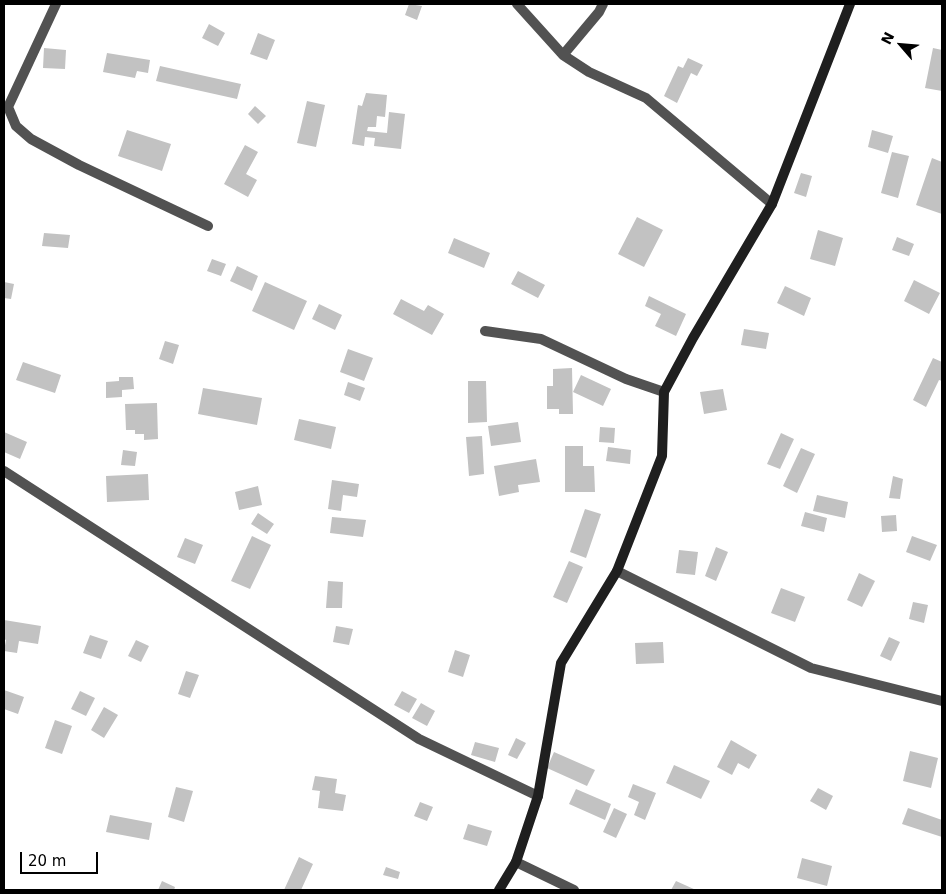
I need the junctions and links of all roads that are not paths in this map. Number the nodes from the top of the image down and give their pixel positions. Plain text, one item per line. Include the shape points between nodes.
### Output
1 (56, 4) edge
2 (517, 4) edge
3 (602, 4) edge
4 (850, 4) edge
5 (563, 55) junction
6 (772, 204) junction
7 (208, 226) dead end
8 (486, 332) dead end
9 (664, 392) junction
10 (4, 471) edge
11 (617, 571) junction
12 (942, 701) edge
13 (538, 796) junction
14 (516, 862) junction
15 (499, 890) edge
16 (574, 890) edge

1 - 7 street via 8,107 16,126 31,139 79,165
2 - 5 street
3 - 5 street
4 - 6 street
5 - 6 street via 588,72 646,98
6 - 9 street
8 - 9 street via 541,339 626,379
9 - 11 street via 662,456
10 - 13 street via 420,739
11 - 12 street via 811,668
11 - 13 street via 561,663
13 - 14 street
14 - 15 street
14 - 16 street

